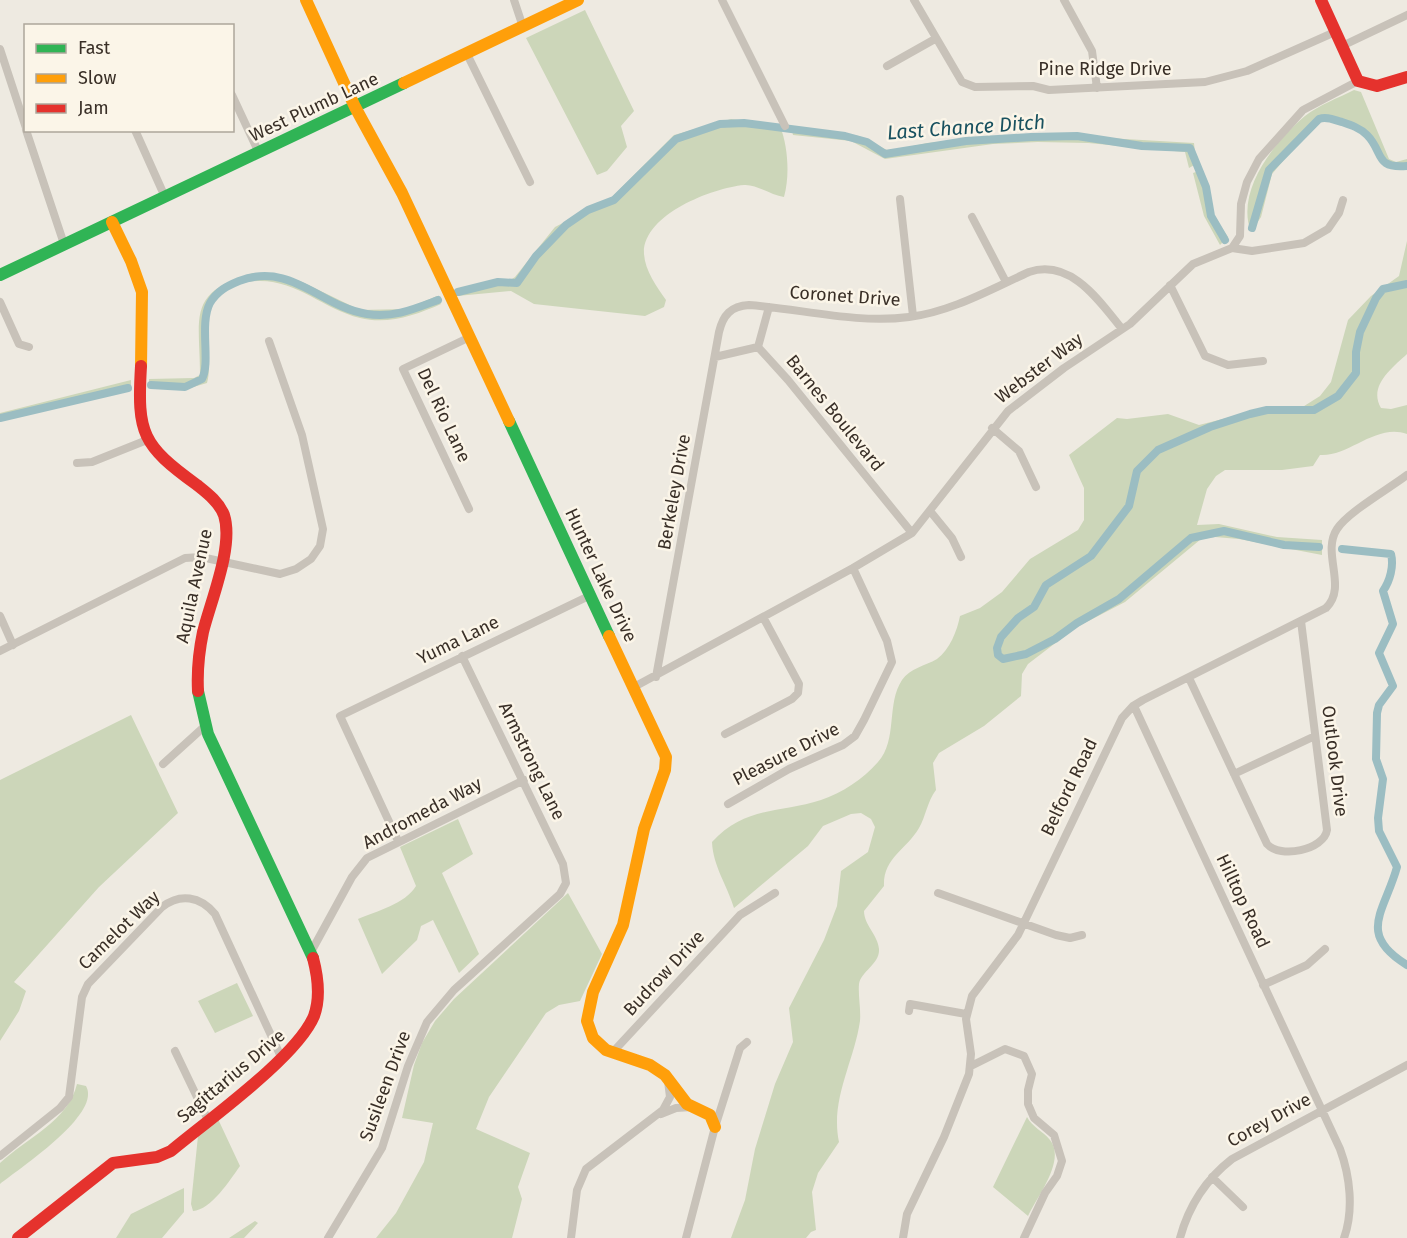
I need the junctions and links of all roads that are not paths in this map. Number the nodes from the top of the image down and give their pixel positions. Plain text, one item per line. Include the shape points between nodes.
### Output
1 (306, 0) edge
2 (514, 0) edge
3 (578, 0) edge
4 (722, 0) edge
5 (914, 0) edge
6 (1064, 0) edge
7 (1321, 0) edge
8 (1407, 15) edge
9 (523, 27) junction
10 (1335, 32) junction
11 (935, 39) junction
12 (1342, 46) junction
13 (0, 50) edge
14 (467, 54) junction
15 (886, 66) dead end
16 (1407, 77) edge
17 (1358, 81) junction
18 (1096, 88) junction
19 (234, 99) edge
20 (355, 107) junction
21 (24, 123) edge
22 (785, 126) dead end
23 (27, 132) edge
24 (136, 132) edge
25 (259, 153) junction
26 (530, 182) dead end
27 (165, 197) junction
28 (900, 199) dead end
29 (1343, 200) dead end
30 (972, 217) dead end
31 (112, 222) junction
32 (64, 244) junction
33 (1232, 248) junction
34 (0, 275) edge
35 (1006, 282) junction
36 (1170, 285) junction
37 (0, 302) edge
38 (769, 307) junction
39 (913, 316) junction
40 (1122, 329) junction
41 (470, 337) junction
42 (268, 341) dead end
43 (29, 347) dead end
44 (758, 347) junction
45 (715, 357) junction
46 (1263, 361) dead end
47 (992, 428) junction
48 (147, 440) junction
49 (77, 463) dead end
50 (1407, 475) edge
51 (1036, 488) dead end
52 (469, 509) dead end
53 (930, 511) junction
54 (912, 533) junction
55 (961, 557) dead end
56 (221, 561) junction
57 (853, 568) junction
58 (591, 595) junction
59 (0, 616) edge
60 (763, 617) junction
61 (1301, 621) junction
62 (13, 645) junction
63 (0, 651) edge
64 (462, 656) junction
65 (656, 677) junction
66 (1189, 678) junction
67 (634, 687) junction
68 (1134, 706) junction
69 (205, 726) junction
70 (724, 734) dead end
71 (1315, 736) junction
72 (163, 764) dead end
73 (1234, 774) junction
74 (524, 780) junction
75 (728, 804) dead end
76 (398, 841) junction
77 (566, 883) joint
78 (775, 893) dead end
79 (938, 893) dead end
80 (1023, 923) junction
81 (1082, 935) dead end
82 (1325, 949) dead end
83 (311, 952) junction
84 (1263, 985) junction
85 (909, 1011) dead end
86 (966, 1014) junction
87 (747, 1042) dead end
88 (175, 1051) dead end
89 (612, 1053) junction
90 (282, 1059) junction
91 (1407, 1065) edge
92 (971, 1066) junction
93 (665, 1076) junction
94 (694, 1107) junction
95 (1322, 1110) junction
96 (653, 1118) junction
97 (208, 1120) junction
98 (715, 1127) junction
99 (0, 1156) edge
100 (1212, 1177) junction
101 (1243, 1207) dead end
102 (18, 1238) edge
103 (328, 1238) edge
104 (572, 1238) edge
105 (686, 1238) edge
106 (903, 1238) edge
107 (1024, 1238) edge
108 (1180, 1238) edge
109 (1344, 1238) edge

1 - 20 street, Hunter Lake Drive
2 - 9 street
3 - 9 street, West Plumb Lane
4 - 22 street
5 - 11 street, Pine Ridge Drive
6 - 18 street via 1092,51
7 - 10 street
8 - 12 street
9 - 14 street, West Plumb Lane
10 - 12 street
10 - 18 street, Pine Ridge Drive via 1226,78 1184,85
11 - 15 street
11 - 18 street, Pine Ridge Drive via 957,77 968,86
12 - 17 street
13 - 21 street
14 - 20 street, West Plumb Lane
14 - 26 street
16 - 17 street via 1377,86
17 - 33 street via 1303,110 1259,159 1247,182 1241,204 1240,236
19 - 25 street
20 - 25 street, West Plumb Lane
20 - 41 street, Hunter Lake Drive via 402,193
23 - 32 street
24 - 27 street
25 - 27 street, West Plumb Lane
27 - 31 street, West Plumb Lane
28 - 39 street
29 - 33 street via 1328,229 1304,243 1252,251
30 - 35 street
31 - 32 street, West Plumb Lane
31 - 48 street, Aquila Avenue via 142,290 142,418
32 - 34 street, West Plumb Lane
33 - 36 street, Webster Way via 1193,264
35 - 39 street, Coronet Drive via 948,308
35 - 40 street, Coronet Drive via 1043,270 1076,280 1092,291
36 - 40 street, Webster Way
36 - 46 street via 1205,356 1228,365
37 - 43 street via 19,344
38 - 39 street, Coronet Drive via 873,318
38 - 44 street
38 - 45 street, Coronet Drive via 742,306 727,313
40 - 47 street, Webster Way via 1054,375
41 - 52 street, Del Rio Lane via 403,369
41 - 58 street, Hunter Lake Drive
42 - 56 street via 302,435 323,538 311,559 289,573
44 - 45 street
44 - 54 street, Barnes Boulevard
45 - 65 street, Berkeley Drive
47 - 51 street via 1018,451
47 - 53 street, Webster Way
48 - 49 street via 92,462
48 - 56 street, Aquila Avenue via 160,459 208,493 221,509 227,530
50 - 61 street, Belford Road via 1337,529 1331,544 1334,595 1326,608
53 - 54 street, Webster Way
53 - 55 street via 952,538
54 - 57 street, Webster Way
56 - 62 street via 185,558
56 - 69 street, Aquila Avenue via 196,663 196,694
57 - 60 street, Webster Way
57 - 75 street, Pleasure Drive via 887,641 892,662 864,720 855,736 843,745 789,768
58 - 64 street, Yuma Lane
58 - 67 street, Hunter Lake Drive
59 - 62 street
60 - 65 street, Webster Way
60 - 70 street via 799,684 798,693
61 - 66 street, Belford Road
61 - 71 street, Outlook Drive
62 - 63 street
64 - 74 street, Armstrong Lane
64 - 76 street, Yuma Lane via 340,717
65 - 67 street, Webster Way
66 - 68 street, Belford Road
66 - 73 street, Outlook Drive
67 - 89 street, Hunter Lake Drive via 660,740 666,763 644,829 623,925 587,1011 593,1038
68 - 80 street, Belford Road via 1117,727
68 - 84 street, Hilltop Road
69 - 72 street
69 - 83 street, Sagittarius Drive
71 - 73 street
71 - 73 street, Outlook Drive via 1327,830 1317,845 1282,852 1270,848
74 - 76 street, Andromeda Way
74 - 77 street, Armstrong Lane via 563,864
76 - 83 street, Andromeda Way via 376,852 359,867
77 - 103 street, Susileen Drive via 560,894 454,990 427,1022 408,1066 382,1148
78 - 89 street, Budrow Drive via 740,915
79 - 80 street
80 - 81 street via 1065,937
80 - 86 street, Belford Road via 1012,944 972,996
82 - 84 street via 1307,965
83 - 90 street, Sagittarius Drive via 319,979 318,1005 302,1039
84 - 95 street, Hilltop Road
85 - 86 street via 910,1004
86 - 92 street
87 - 98 street via 740,1048
88 - 97 street
89 - 93 street, Hunter Lake Drive via 650,1065
90 - 97 street, Sagittarius Drive
90 - 99 street, Camelot Way via 215,914 197,900 175,899 162,907 88,984 82,997 69,1097
91 - 95 street, Corey Drive
92 - 106 street via 948,1127 907,1214
92 - 107 street via 1005,1049 1024,1056 1032,1074 1027,1098 1030,1109 1054,1135 1061,1152 1060,1168
93 - 94 street, Hunter Lake Drive via 681,1098
93 - 96 street via 670,1096 663,1110
94 - 96 street via 668,1110
94 - 98 street, Hunter Lake Drive via 710,1115
95 - 100 street, Corey Drive via 1242,1152
95 - 109 street, Hilltop Road via 1346,1170 1349,1206
96 - 104 street via 586,1169 577,1190
97 - 102 street, Sagittarius Drive via 161,1157 113,1163
98 - 105 street
100 - 101 street
100 - 108 street, Corey Drive via 1190,1208

